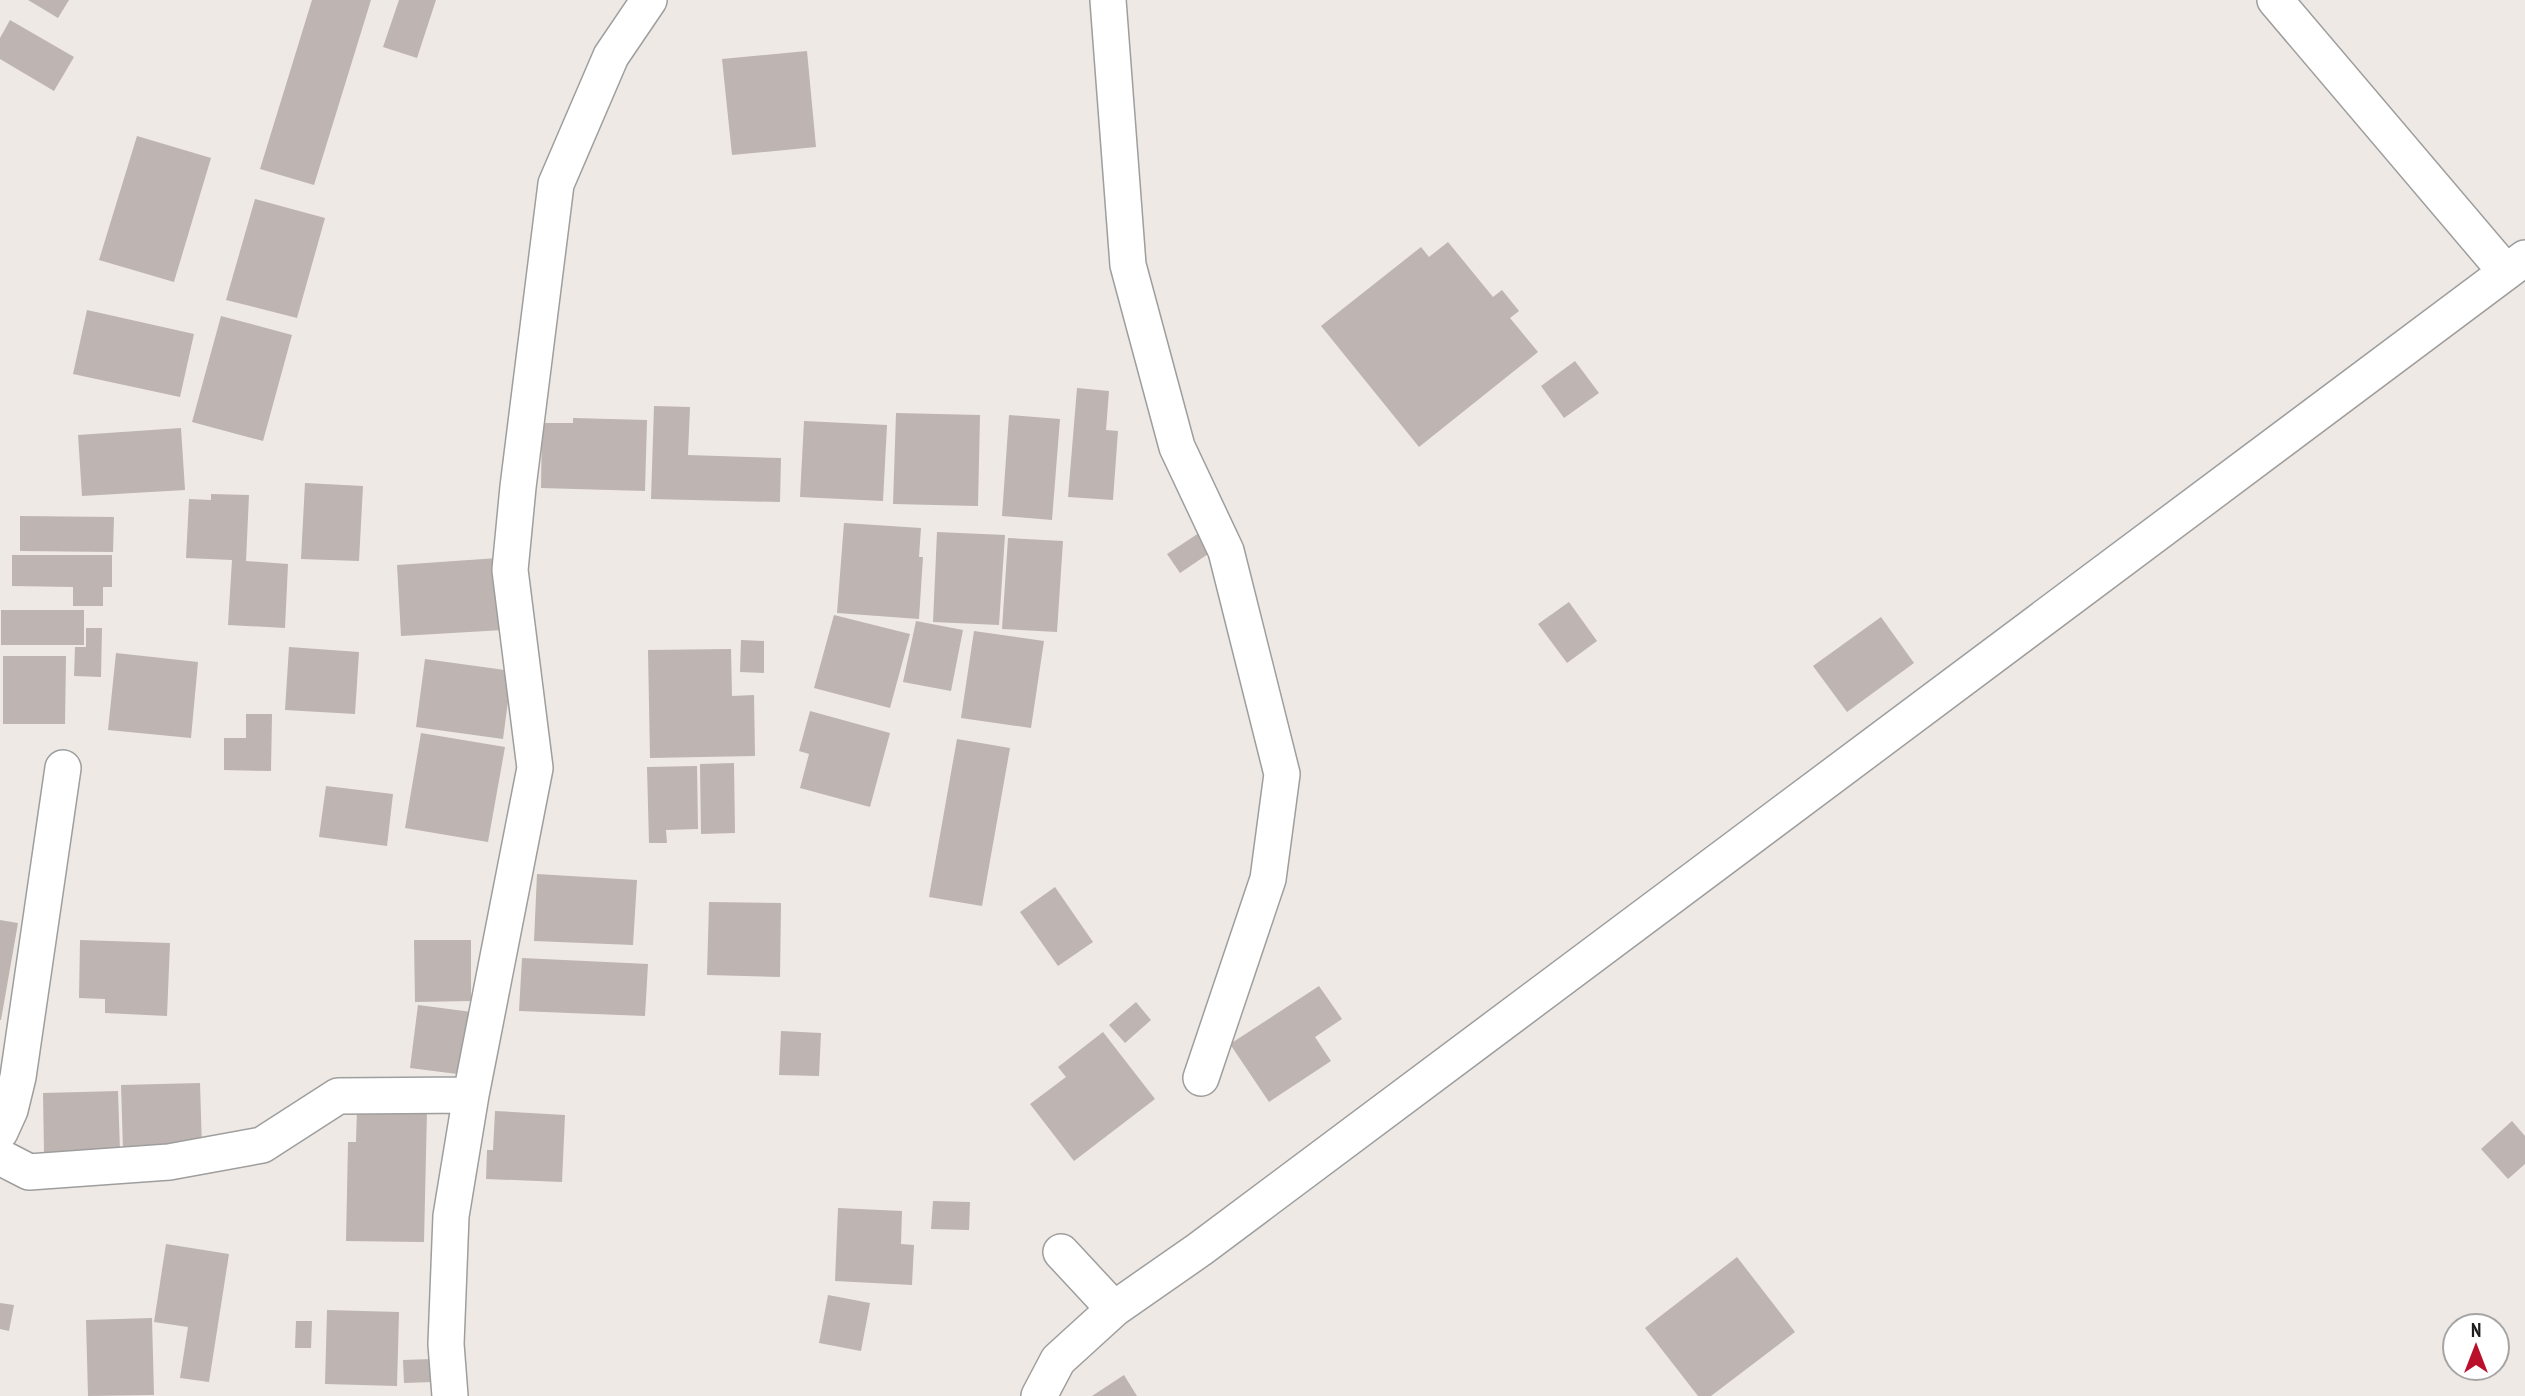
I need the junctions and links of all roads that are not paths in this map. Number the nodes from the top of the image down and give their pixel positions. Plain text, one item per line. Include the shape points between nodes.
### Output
1 (649, 0) edge
2 (1108, 0) edge
3 (2275, 0) edge
4 (2515, 265) edge
5 (63, 768) dead end
6 (1201, 1078) dead end
7 (471, 1095) junction
8 (0, 1132) edge
9 (0, 1157) edge
10 (1061, 1252) dead end
11 (1114, 1309) junction
12 (450, 1396) edge
13 (1038, 1396) edge

1 - 7 street via 611,56 556,184 510,570 535,768
2 - 6 street via 1128,265 1177,447 1226,551 1282,774 1268,879
3 - 4 street
4 - 11 street via 1200,1250
5 - 8 street via 18,1077
7 - 9 street via 338,1096 262,1145 169,1162 29,1172
7 - 12 street via 451,1216 446,1344
10 - 11 street
11 - 13 street via 1058,1360

